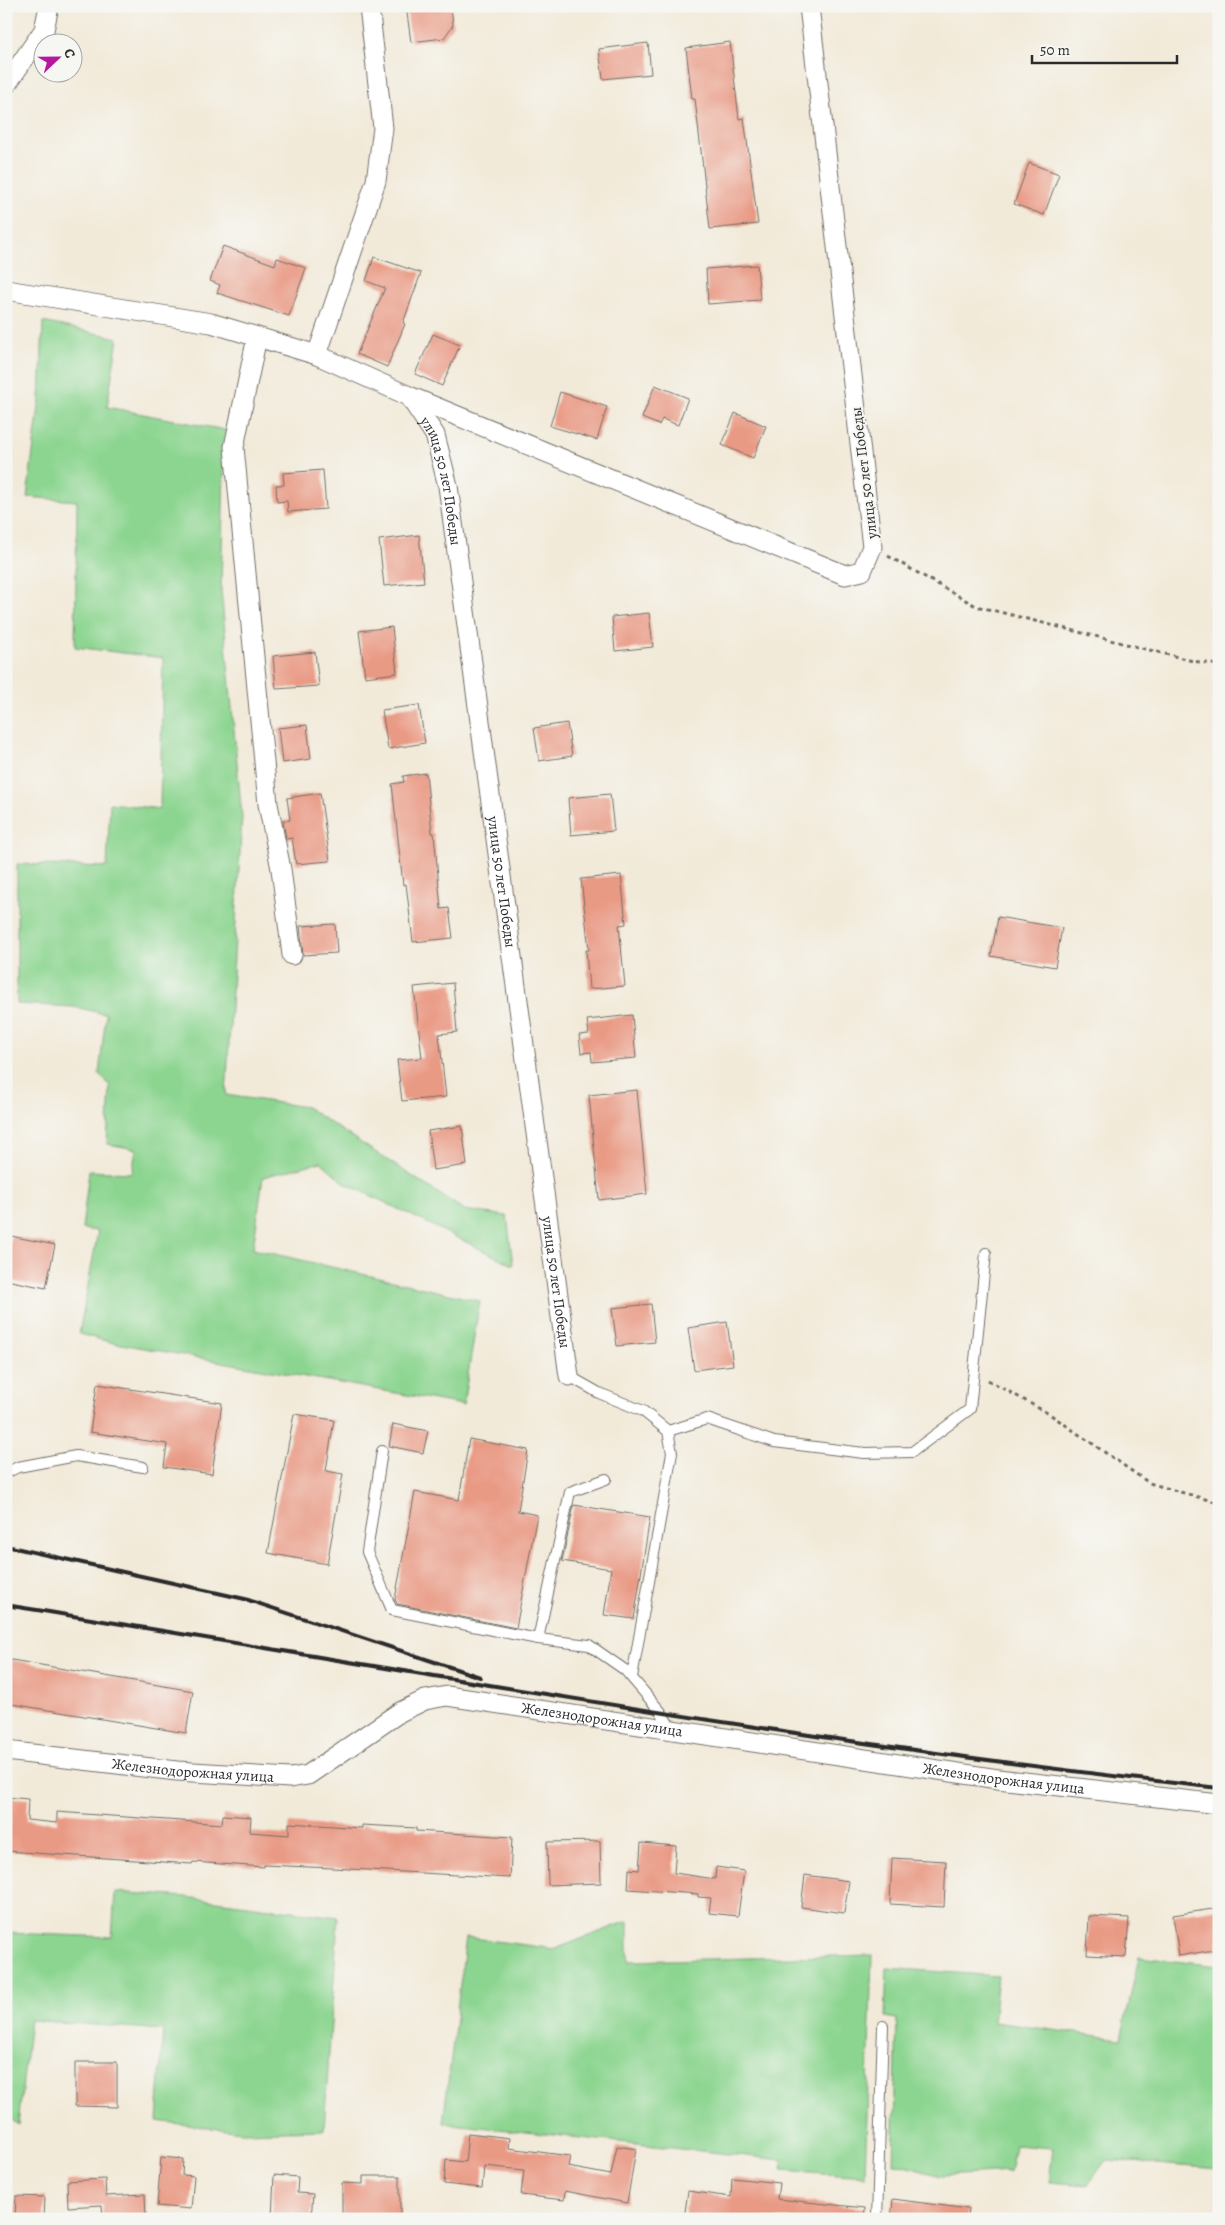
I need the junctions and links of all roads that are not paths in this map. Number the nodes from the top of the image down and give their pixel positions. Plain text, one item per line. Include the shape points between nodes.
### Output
1 (49, 6) edge
2 (369, 6) edge
3 (809, 6) edge
4 (6, 85) edge
5 (6, 290) edge
6 (257, 337) junction
7 (317, 355) junction
8 (409, 396) junction
9 (292, 955) dead end
10 (986, 1253) dead end
11 (570, 1376) joint
12 (668, 1431) junction
13 (382, 1451) dead end
14 (143, 1467) dead end
15 (6, 1473) edge
16 (606, 1479) dead end
17 (538, 1639) junction
18 (632, 1677) junction
19 (672, 1730) junction
20 (6, 1751) edge
21 (1219, 1804) edge
22 (883, 2026) dead end
23 (877, 2219) edge

1 - 4 street via 44,30
2 - 7 street via 384,128 376,181
3 - 8 street, улица 50 лет Победы via 872,546 862,570 845,576
5 - 6 street, улица 50 лет Победы via 211,323
6 - 7 street, улица 50 лет Победы
6 - 9 street via 234,447 268,804 281,869
7 - 8 street, улица 50 лет Победы
8 - 11 street, улица 50 лет Победы via 435,435 448,486
10 - 12 lane via 970,1409 912,1452 864,1453 774,1442 707,1419
11 - 12 lane via 643,1411
12 - 18 lane via 672,1453
13 - 17 lane via 368,1552 392,1610
14 - 15 lane via 76,1456 18,1467
16 - 17 lane via 570,1492
17 - 18 lane via 589,1645
18 - 19 lane
19 - 20 street, Железнодорожная улица via 447,1696 425,1700 400,1712 308,1775 290,1778 177,1771
19 - 21 street, Железнодорожная улица via 998,1779
22 - 23 lane

